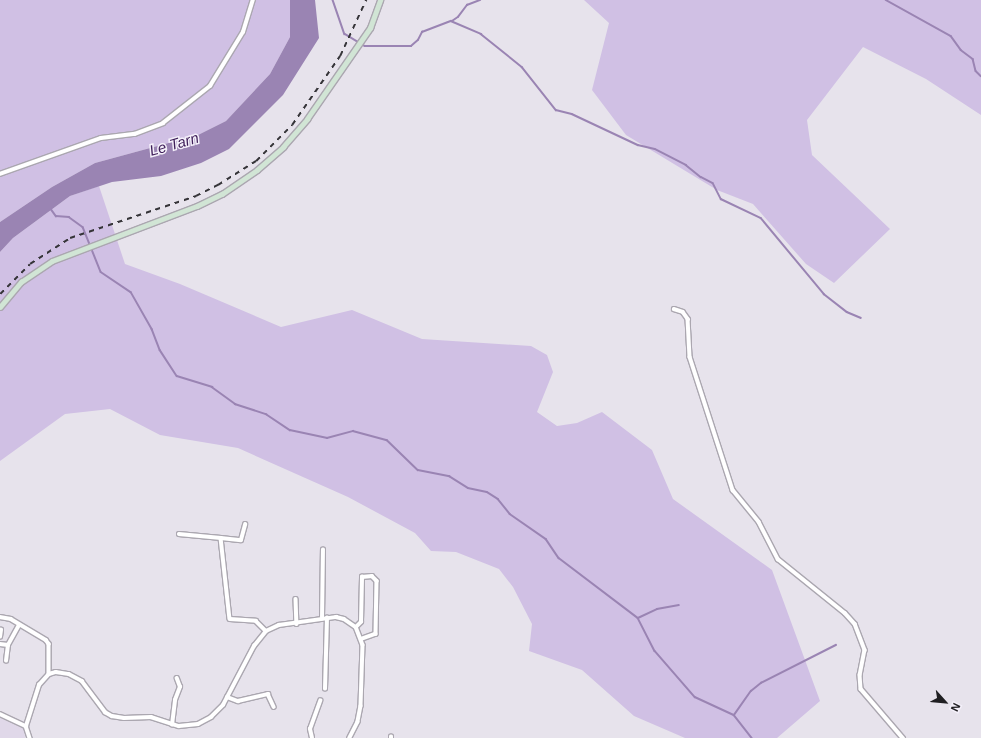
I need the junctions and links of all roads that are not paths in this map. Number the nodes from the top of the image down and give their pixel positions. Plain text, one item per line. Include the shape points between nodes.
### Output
1 (253, 0) edge
2 (380, 0) edge
3 (0, 174) edge
4 (0, 307) edge
5 (674, 309) dead end
6 (245, 525) dead end
7 (179, 534) dead end
8 (221, 538) junction
9 (323, 550) dead end
10 (296, 599) dead end
11 (0, 617) edge
12 (327, 618) junction
13 (322, 619) junction
14 (297, 624) junction
15 (19, 625) junction
16 (356, 627) junction
17 (1, 630) dead end
18 (266, 631) junction
19 (0, 637) edge
20 (362, 639) junction
21 (0, 644) edge
22 (8, 645) junction
23 (6, 661) dead end
24 (48, 674) junction
25 (177, 679) dead end
26 (325, 689) dead end
27 (227, 697) junction
28 (320, 701) dead end
29 (274, 707) dead end
30 (0, 714) edge
31 (172, 725) junction
32 (26, 726) junction
33 (30, 738) edge
34 (312, 738) edge
35 (350, 738) edge
36 (903, 738) edge

1 - 3 street via 234,50 210,86 163,123 135,134 101,138
2 - 4 main road via 365,35 299,129 257,170 209,201 52,261 32,273 12,291
5 - 36 street via 683,312 688,319 690,357 733,490 760,522 778,559 855,624 865,650 860,675 861,689
6 - 8 street via 241,540
7 - 8 street
8 - 18 street via 230,619 256,621
9 - 13 street
10 - 14 street
11 - 15 street
12 - 13 street
12 - 16 street via 344,619
12 - 26 street
13 - 14 street
14 - 18 street via 279,625
15 - 22 street
15 - 24 street via 49,644
16 - 20 street
16 - 20 street via 361,622 362,577 372,576 377,581 376,634
17 - 19 street
18 - 27 street via 254,646
20 - 35 street via 361,706 358,722
21 - 22 street
22 - 23 street
24 - 31 street via 69,674 82,681 105,712 112,716 151,717
24 - 32 street via 39,685
25 - 31 street via 180,687 175,700
27 - 29 street via 238,701 268,694
27 - 31 street via 216,712 204,721 186,726
28 - 34 street via 310,729
30 - 32 street
32 - 33 street

